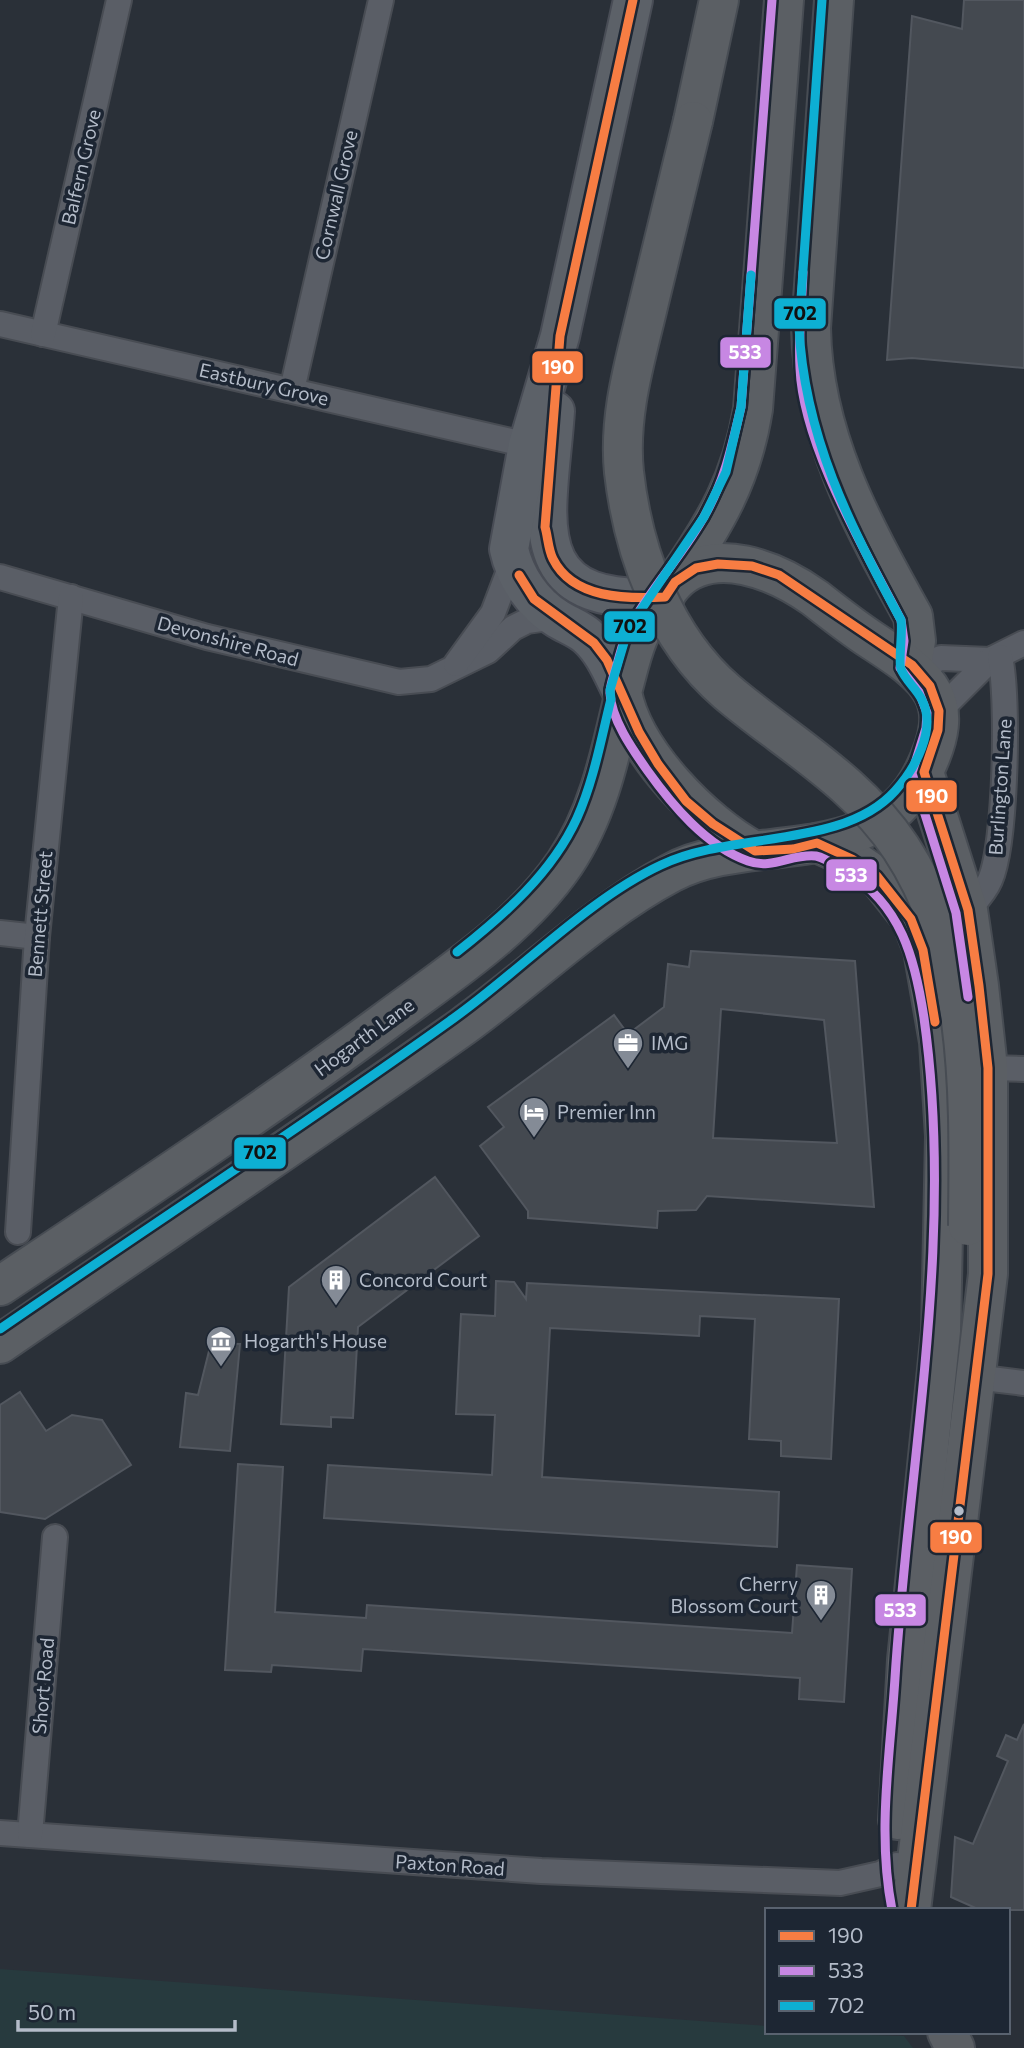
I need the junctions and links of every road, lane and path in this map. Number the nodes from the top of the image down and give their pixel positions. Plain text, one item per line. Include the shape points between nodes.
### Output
1 (119, 0) edge
2 (381, 0) edge
3 (633, 0) edge
4 (719, 0) edge
5 (784, 0) edge
6 (834, 0) edge
7 (0, 324) edge
8 (43, 334) junction
9 (560, 336) junction
10 (292, 390) junction
11 (527, 445) junction
12 (512, 563) junction
13 (0, 577) edge
14 (670, 589) junction
15 (71, 597) junction
16 (556, 617) junction
17 (1024, 643) edge
18 (995, 658) junction
19 (456, 665) junction
20 (913, 666) junction
21 (622, 696) junction
22 (940, 711) junction
23 (924, 772) junction
24 (817, 843) junction
25 (755, 851) junction
26 (968, 910) junction
27 (0, 933) edge
28 (37, 937) junction
29 (1006, 1069) edge
30 (18, 1232) dead end
31 (0, 1286) edge
32 (0, 1344) edge
33 (975, 1377) junction
34 (1024, 1382) edge
35 (55, 1537) dead end
36 (904, 1721) junction
37 (0, 1833) edge
38 (30, 1835) junction
39 (897, 1865) junction
40 (905, 1908) edge
41 (911, 1908) edge

1 - 8 street, Balfern Grove
2 - 10 street, Cornwall Grove
3 - 9 main road
4 - 36 highway, bridge via 625,408 624,469 634,531 657,598 698,662 724,690 850,789 901,847 946,944 962,1032 967,1095 968,1226 962,1338 933,1600 924,1657
5 - 14 highway, Hogarth Lane via 747,444 738,476 715,523
6 - 20 highway via 812,369 825,433 836,461 913,615
7 - 8 street, Eastbury Grove
8 - 10 street, Eastbury Grove
9 - 11 main road
9 - 14 main road via 545,527 552,557 572,581 613,597
10 - 11 street, Eastbury Grove
11 - 12 main road via 510,533
12 - 16 main road via 526,589
12 - 19 street via 493,612
13 - 15 street, Devonshire Road
14 - 20 highway via 696,568 752,566 779,575
14 - 21 highway, Hogarth Lane via 639,635
15 - 19 street, Devonshire Road via 207,638 399,682 431,679
15 - 28 street, Bennett Street
16 - 19 street, Devonshire Road via 527,621 488,650
16 - 21 main road via 594,643
17 - 18 street
18 - 20 street via 942,658
18 - 22 street
18 - 26 street, Burlington Lane via 1004,677 1005,718 998,851 991,879
20 - 22 highway via 930,686
21 - 25 highway via 659,764 686,801
21 - 31 highway, Hogarth Lane via 598,795 582,836 550,883 513,920 335,1058
22 - 23 highway
23 - 24 highway via 894,810 867,828
23 - 26 highway
24 - 25 highway
24 - 36 highway via 877,876 911,919 923,950 939,1042 946,1136 941,1331
25 - 32 highway via 675,870 635,893 461,1028
26 - 29 highway
27 - 28 street
28 - 30 street, Bennett Street
29 - 33 highway
33 - 34 street
33 - 41 highway
35 - 38 street, Short Road
36 - 39 highway
37 - 38 street, Paxton Road
38 - 39 street, Paxton Road via 541,1871 840,1883
39 - 40 highway

